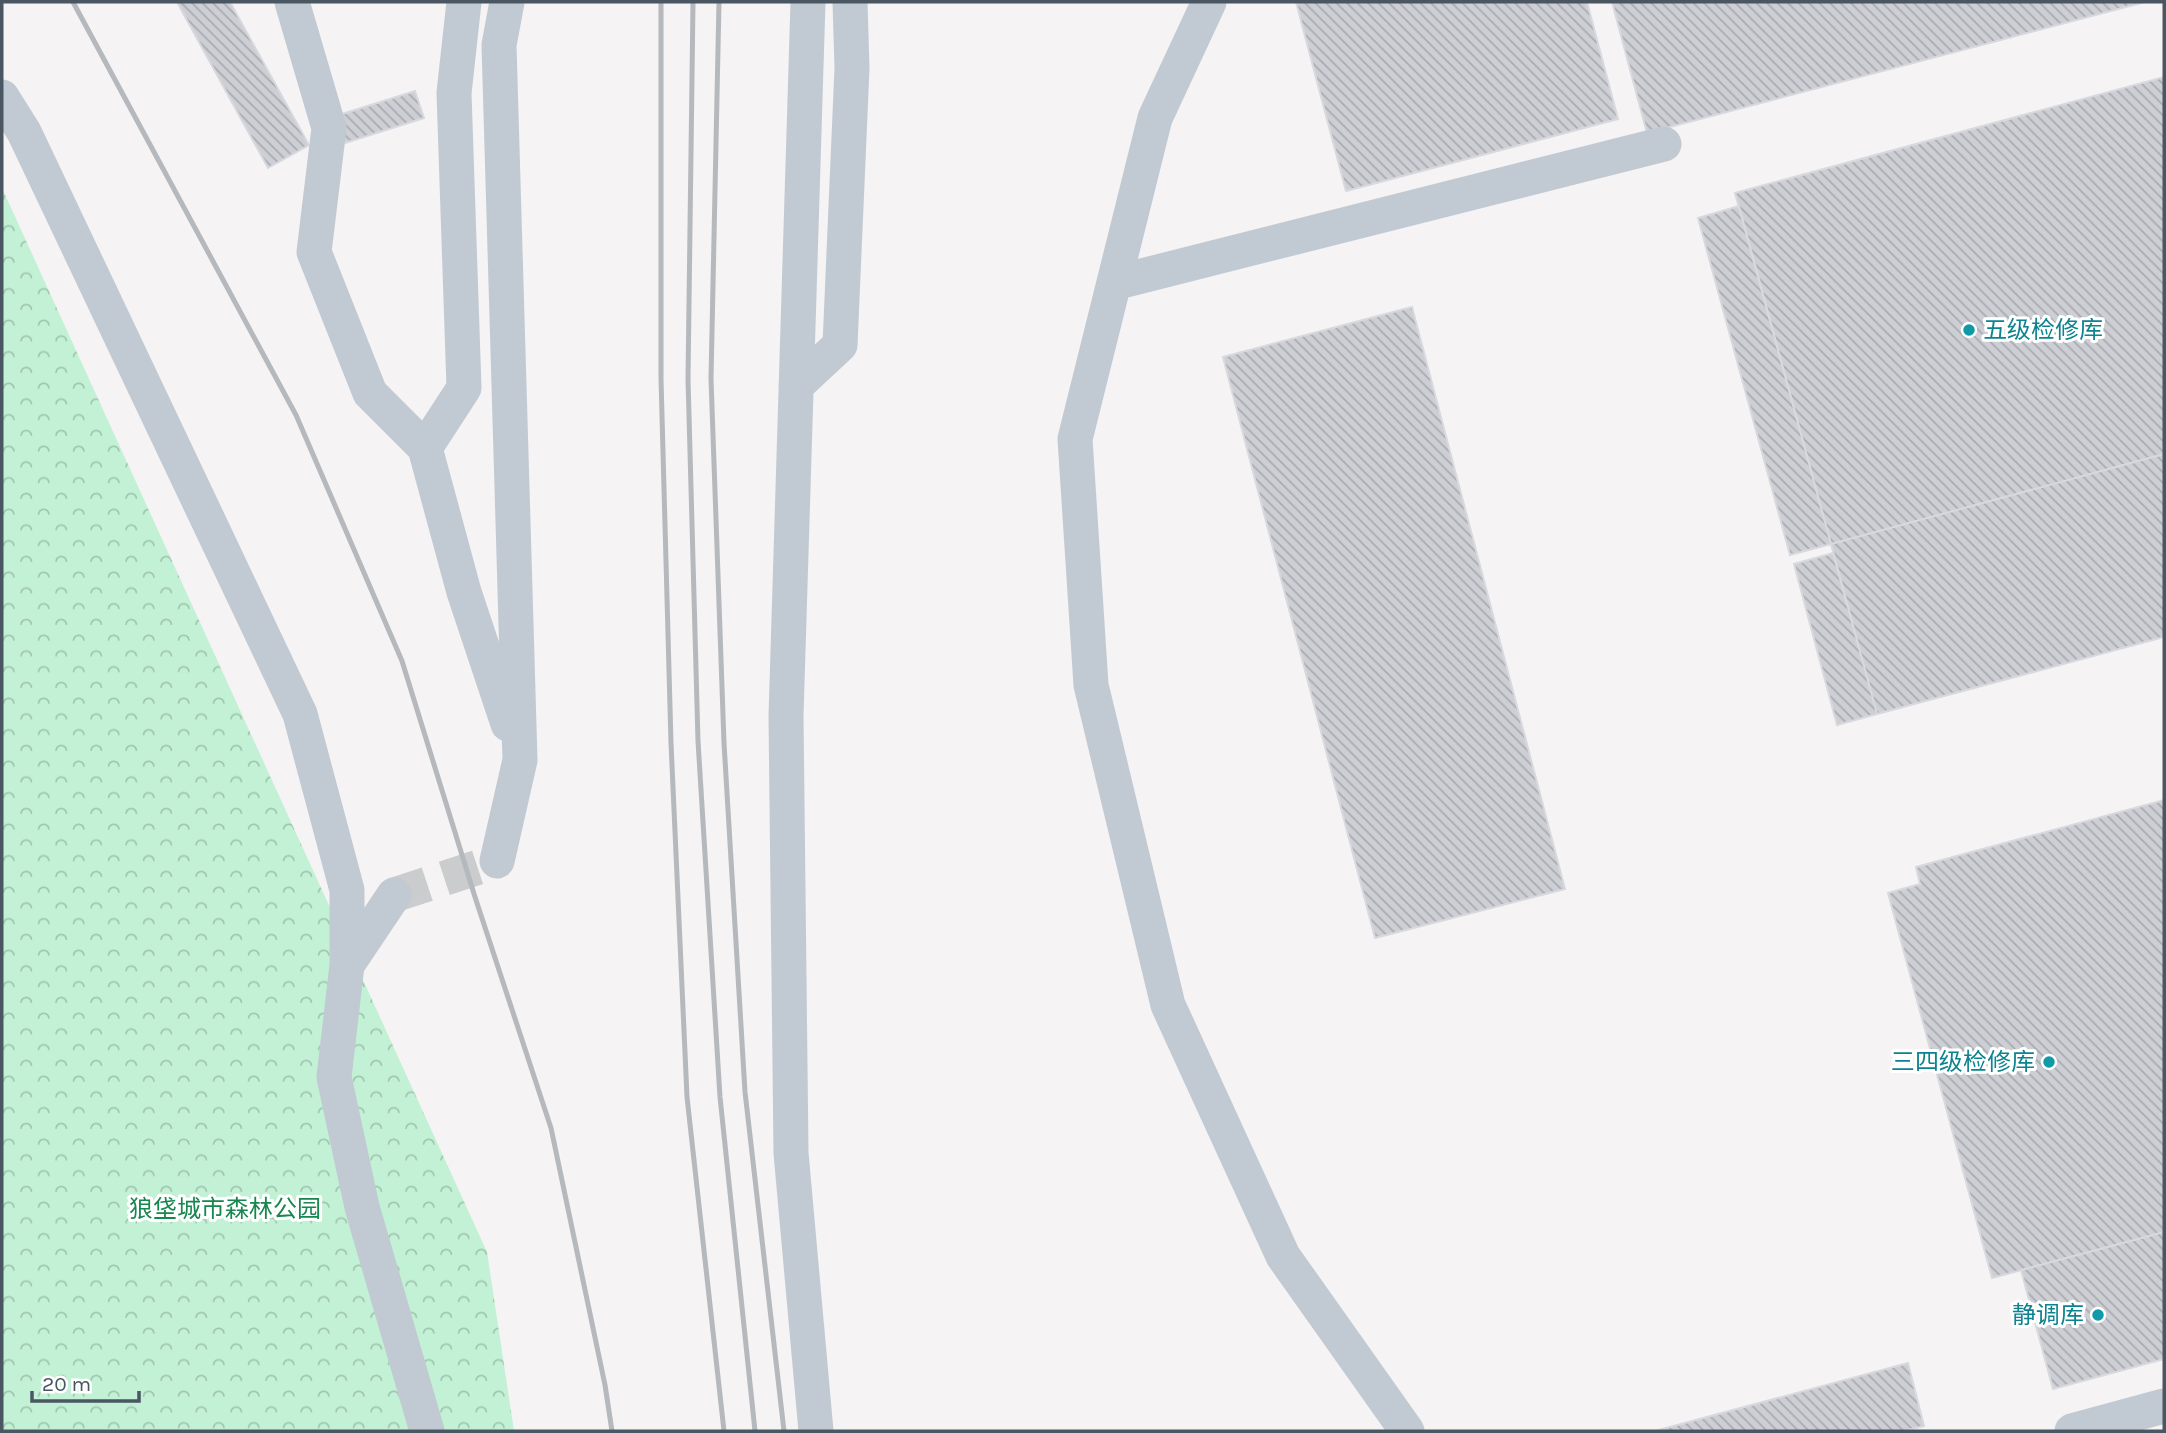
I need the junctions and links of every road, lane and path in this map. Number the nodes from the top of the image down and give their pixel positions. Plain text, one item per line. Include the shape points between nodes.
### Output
1 (292, 2) edge
2 (464, 2) edge
3 (507, 2) edge
4 (808, 2) edge
5 (850, 2) edge
6 (1209, 2) edge
7 (2, 97) edge
8 (1664, 144) dead end
9 (1114, 283) junction
10 (796, 386) junction
11 (425, 448) junction
12 (520, 760) junction
13 (497, 861) dead end
14 (394, 895) tunnel mouth
15 (347, 965) junction
16 (2164, 1406) edge
17 (2083, 1430) edge
18 (427, 1431) edge
19 (816, 1431) edge
20 (1407, 1431) edge

1 - 11 street via 329,128 314,252 370,393
2 - 11 street via 454,93 464,388
3 - 12 street via 499,45
4 - 10 street
5 - 10 street via 852,68 840,345
6 - 9 street via 1155,118
7 - 15 street via 24,132 300,714 347,890
8 - 9 street
9 - 20 street via 1075,439 1091,685 1168,1005 1283,1256
10 - 19 street via 786,716 791,1153
11 - 12 street via 464,592
12 - 13 street
14 - 15 street
15 - 18 street via 334,1077 362,1207
16 - 17 street

